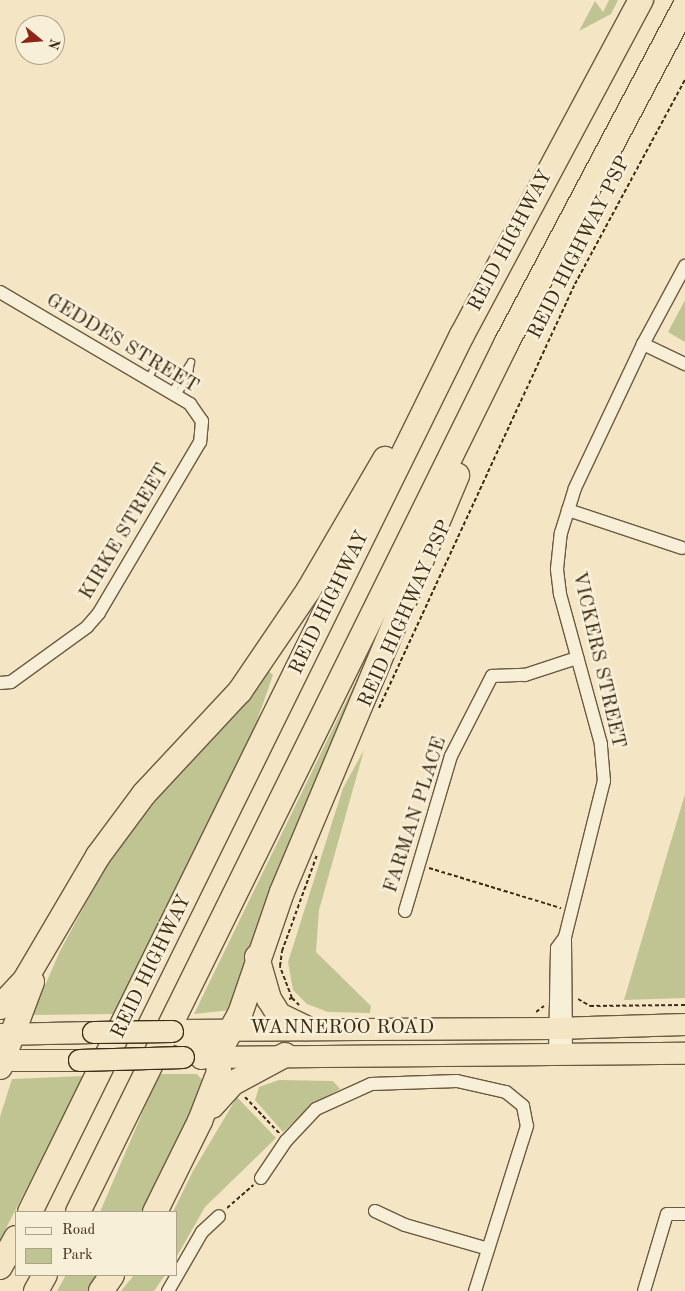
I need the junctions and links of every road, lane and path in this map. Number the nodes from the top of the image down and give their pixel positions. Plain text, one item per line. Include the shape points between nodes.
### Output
1 (641, 0) edge
2 (685, 6) edge
3 (685, 80) edge
4 (685, 266) edge
5 (1, 295) edge
6 (462, 335) junction
7 (506, 344) junction
8 (643, 344) junction
9 (159, 360) dead end
10 (685, 364) edge
11 (148, 379) junction
12 (200, 442) joint
13 (568, 510) junction
14 (682, 548) dead end
15 (577, 658) junction
16 (0, 684) edge
17 (377, 712) dead end
18 (318, 854) dead end
19 (417, 864) junction
20 (68, 903) junction
21 (405, 911) dead end
22 (570, 911) junction
23 (257, 957) junction
24 (574, 998) dead end
25 (272, 1004) junction
26 (685, 1004) edge
27 (0, 1007) edge
28 (685, 1024) edge
29 (232, 1028) junction
30 (306, 1028) junction
31 (560, 1028) junction
32 (186, 1032) junction
33 (6, 1033) edge
34 (685, 1053) edge
35 (560, 1054) junction
36 (204, 1055) junction
37 (285, 1055) junction
38 (1, 1062) edge
39 (233, 1083) junction
40 (200, 1121) junction
41 (286, 1141) junction
42 (261, 1178) joint
43 (30, 1211) edge
44 (78, 1211) edge
45 (155, 1211) edge
46 (375, 1211) dead end
47 (685, 1214) edge
48 (219, 1216) joint
49 (15, 1240) edge
50 (488, 1250) junction
51 (0, 1267) edge
52 (178, 1274) edge
53 (44, 1276) edge
54 (111, 1276) edge
55 (177, 1276) edge
56 (36, 1291) edge
57 (101, 1291) edge
58 (168, 1291) edge
59 (475, 1291) edge
60 (644, 1291) edge

1 - 6 highway, REID HIGHWAY
2 - 7 highway
3 - 17 path, REID HIGHWAY PSP via 575,284
4 - 8 street, VICKERS STREET
5 - 11 street, GEDDES STREET
6 - 20 highway via 303,599 240,690 144,794
6 - 43 highway, REID HIGHWAY
7 - 23 highway via 444,510
7 - 44 highway
8 - 10 street
8 - 13 street, VICKERS STREET via 574,488
9 - 11 lane
11 - 12 street, GEDDES STREET via 190,404 202,421
12 - 16 street, KIRKE STREET via 100,613 87,627 18,676
13 - 14 street
13 - 15 street, VICKERS STREET via 557,569 560,594
15 - 19 street, FARMAN PLACE via 525,675 492,676 451,756
15 - 22 street, VICKERS STREET via 601,744 604,781
18 - 25 path via 282,951 280,966 292,998
19 - 21 street, FARMAN PLACE
19 - 22 path
20 - 27 highway via 25,980
20 - 33 highway
22 - 31 street, VICKERS STREET via 565,937 557,948
23 - 25 highway
23 - 29 highway via 240,1014
24 - 26 path via 590,1006
25 - 30 highway via 279,1015
28 - 31 highway, WANNEROO ROAD
29 - 30 highway, WANNEROO ROAD
29 - 32 highway, WANNEROO ROAD
29 - 36 highway
30 - 31 highway, WANNEROO ROAD
31 - 35 street, VICKERS STREET
32 - 33 highway, WANNEROO ROAD, bridge
32 - 36 highway via 208,1043
33 - 38 highway
34 - 35 highway, WANNEROO ROAD
35 - 37 highway, WANNEROO ROAD
36 - 37 highway, WANNEROO ROAD
36 - 38 highway, WANNEROO ROAD, bridge
36 - 40 highway via 219,1072
37 - 39 highway
39 - 40 highway
39 - 41 path
40 - 45 highway
41 - 42 street
41 - 50 street via 316,1109 371,1084 457,1081 496,1089 518,1100 526,1112 526,1126
42 - 48 path
46 - 50 street via 405,1225
47 - 60 street via 668,1214
48 - 52 street via 202,1232
49 - 51 highway
50 - 59 street
53 - 56 highway
54 - 57 highway
55 - 58 street

